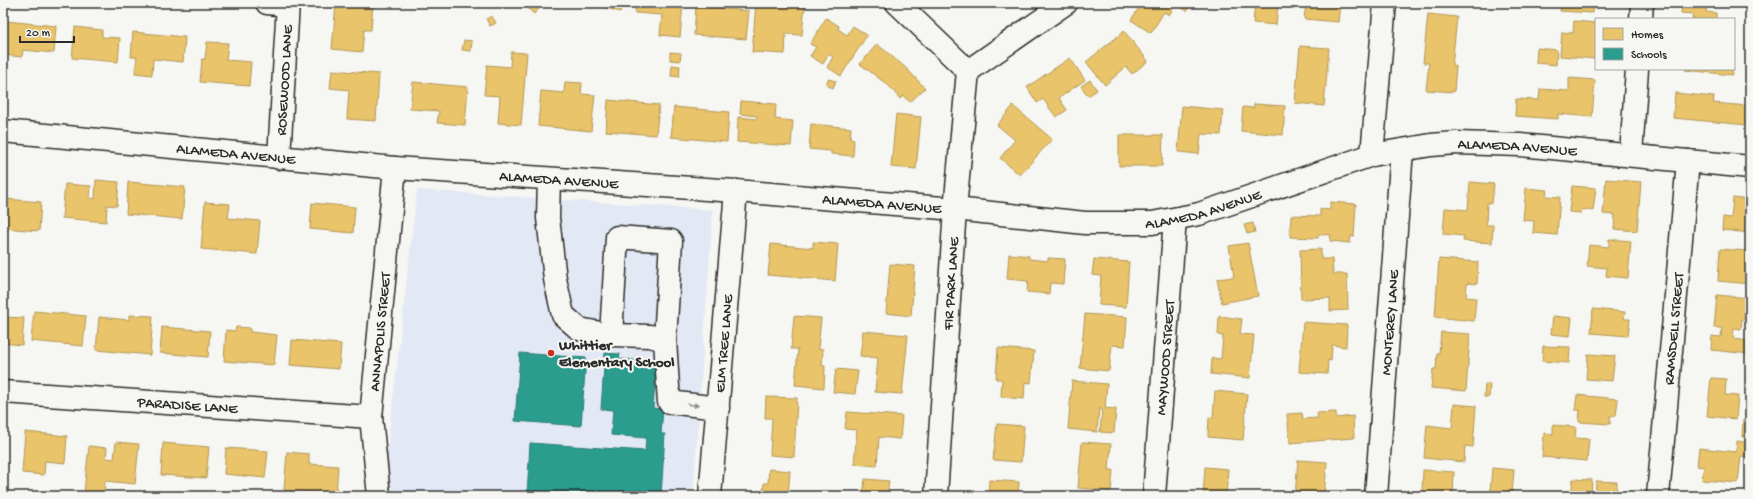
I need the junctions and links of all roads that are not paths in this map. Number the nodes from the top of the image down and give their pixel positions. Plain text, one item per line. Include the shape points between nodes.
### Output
1 (897, 3) edge
2 (1066, 3) edge
3 (1385, 3) edge
4 (1642, 3) edge
5 (281, 4) edge
6 (1641, 18) edge
7 (1637, 70) edge
8 (968, 71) junction
9 (3, 131) edge
10 (1402, 150) junction
11 (1372, 155) junction
12 (1631, 155) junction
13 (279, 158) junction
14 (1688, 161) junction
15 (1750, 167) edge
16 (395, 168) junction
17 (549, 178) junction
18 (736, 191) junction
19 (955, 209) junction
20 (1175, 219) junction
21 (611, 335) junction
22 (665, 340) junction
23 (3, 392) edge
24 (718, 408) junction
25 (371, 417) junction
26 (379, 496) edge
27 (710, 496) edge
28 (936, 496) edge
29 (1154, 496) edge
30 (1376, 496) edge
31 (1658, 496) edge

1 - 8 street
2 - 8 street
3 - 11 street
4 - 6 street
5 - 13 street, ROSEWOOD LANE
7 - 12 street
8 - 19 street, FIR PARK LANE
9 - 13 street, ALAMEDA AVENUE
10 - 11 street, ALAMEDA AVENUE
10 - 12 street, ALAMEDA AVENUE via 1431,144 1480,143
10 - 30 street, MONTEREY LANE
11 - 20 street, ALAMEDA AVENUE via 1222,207
12 - 14 street, ALAMEDA AVENUE
13 - 16 street, ALAMEDA AVENUE
14 - 15 street, ALAMEDA AVENUE
14 - 31 street, RAMSDELL STREET
16 - 17 street, ALAMEDA AVENUE
16 - 25 street, ANNAPOLIS STREET
17 - 18 street, ALAMEDA AVENUE
17 - 21 street via 548,218 555,279 563,315 579,330
18 - 19 street, ALAMEDA AVENUE
18 - 24 street, ELM TREE LANE
19 - 20 street, ALAMEDA AVENUE via 1085,223 1127,224
19 - 28 street, FIR PARK LANE
20 - 29 street, MAYWOOD STREET
21 - 22 street via 650,336
21 - 22 street via 617,237 671,241
22 -> 24 street via 670,402
23 - 25 street, PARADISE LANE
24 - 27 street, ELM TREE LANE
25 - 26 street, ANNAPOLIS STREET

